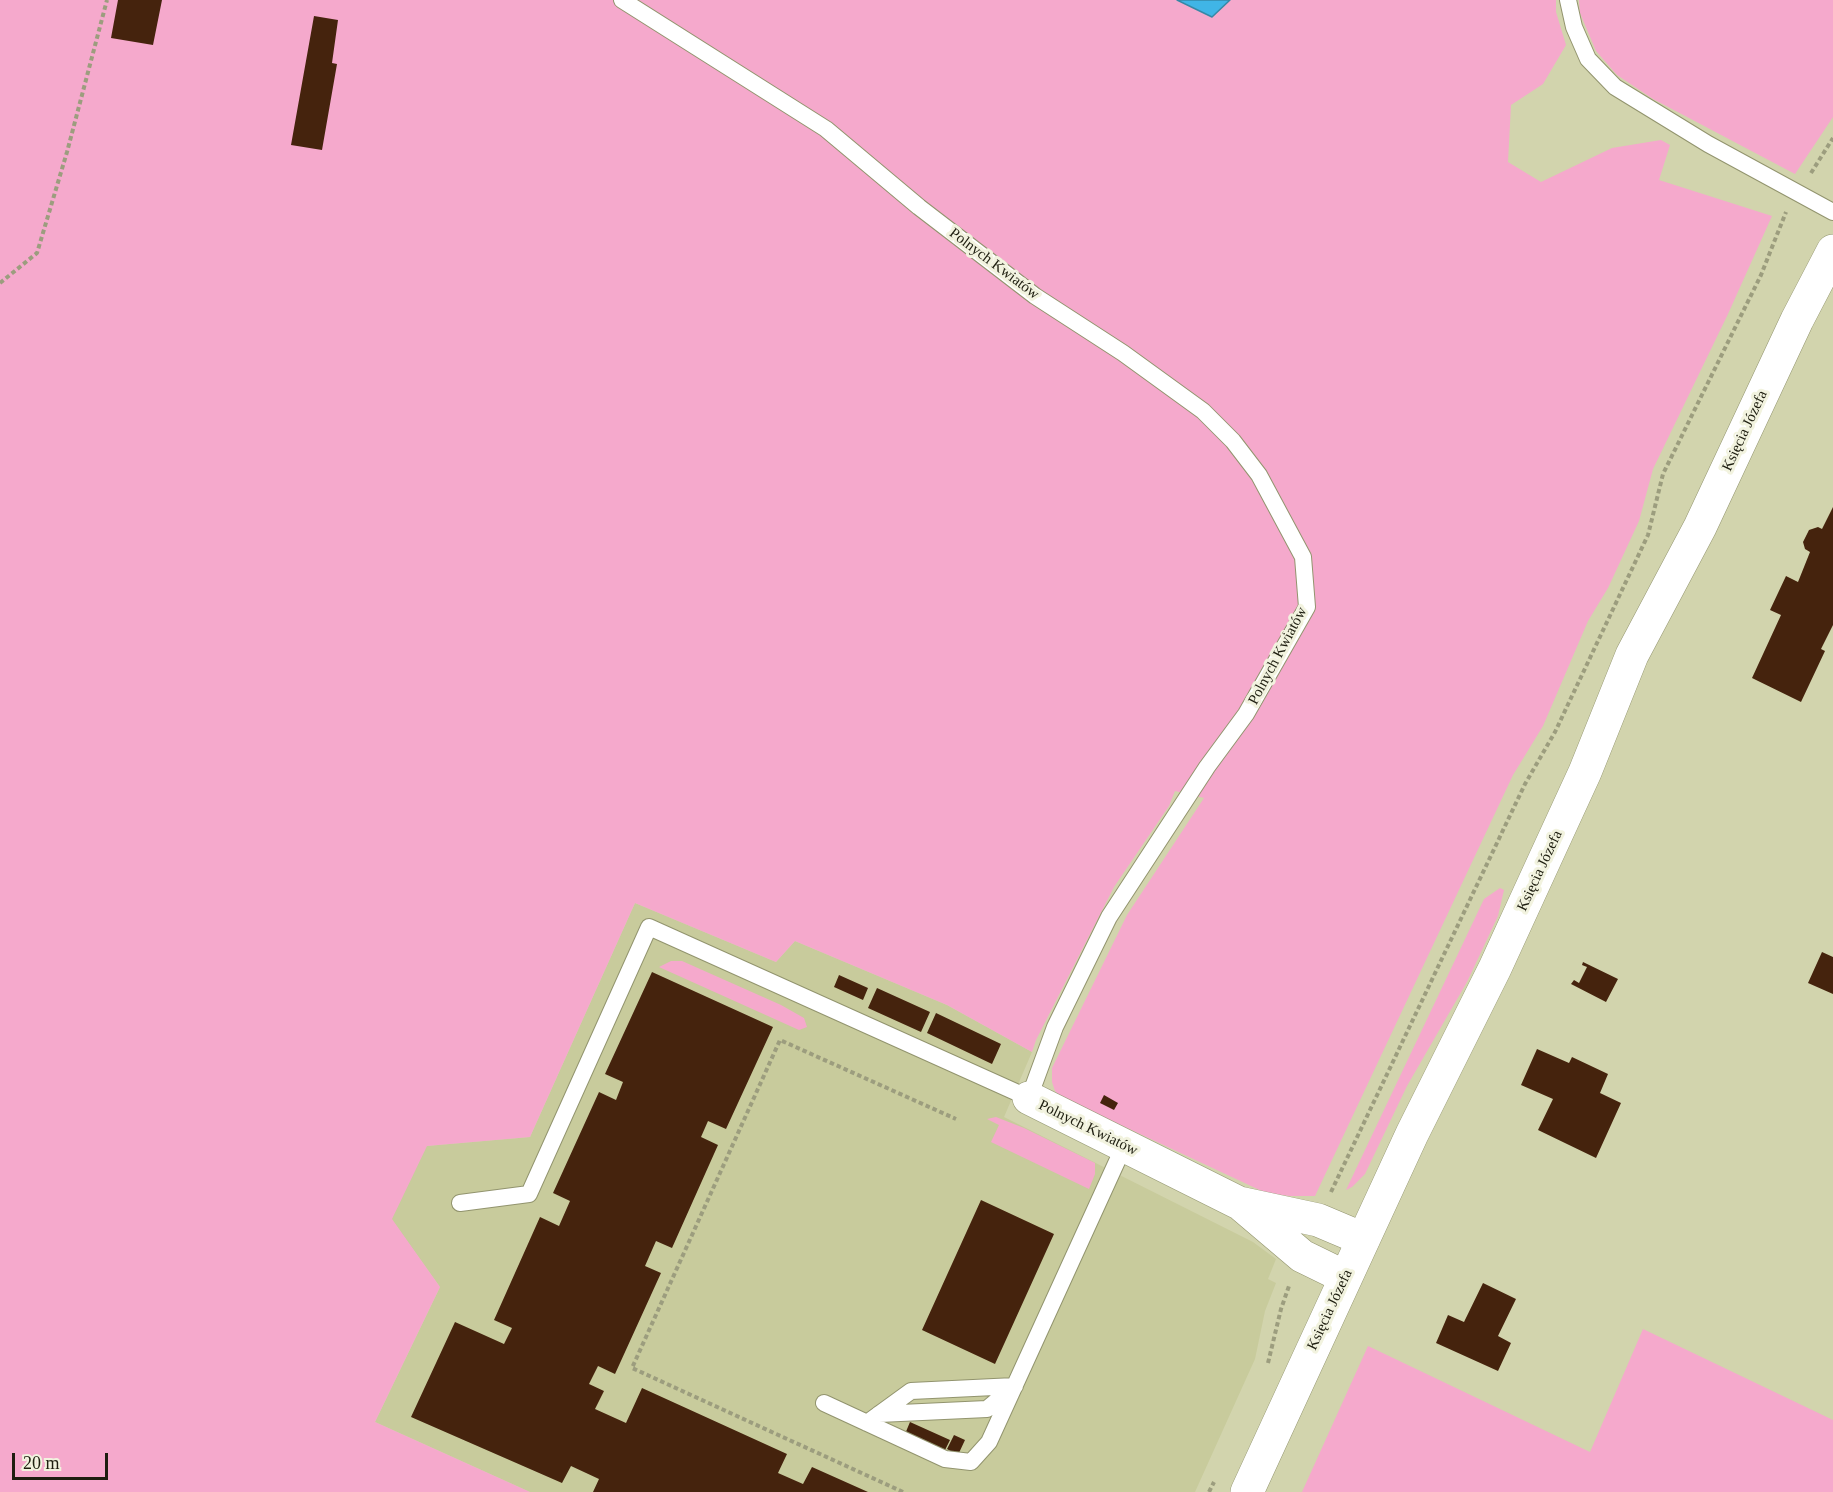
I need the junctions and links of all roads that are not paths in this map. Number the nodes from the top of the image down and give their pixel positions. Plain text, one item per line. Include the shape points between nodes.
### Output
1 (622, 0) edge
2 (1568, 0) edge
3 (1833, 212) edge
4 (1833, 251) edge
5 (1029, 1098) junction
6 (1124, 1146) junction
7 (460, 1203) dead end
8 (1239, 1203) junction
9 (1363, 1239) junction
10 (1345, 1277) junction
11 (1015, 1386) junction
12 (824, 1403) dead end
13 (873, 1419) junction
14 (1247, 1492) edge

1 - 5 lane, Polnych Kwiatów via 826,129 1035,296 1203,411 1233,441 1259,476 1303,557 1307,607 1246,714 1109,917 1055,1027
2 - 3 lane via 1588,59 1615,87 1708,144
4 - 9 main road, Księcia Józefa via 1700,527 1632,655 1585,772 1495,968
5 - 6 main road, Polnych Kwiatów
5 - 7 lane via 649,927 529,1194
6 - 8 main road, Polnych Kwiatów
6 - 11 lane
8 - 9 main road, Polnych Kwiatów via 1318,1220
8 - 10 main road, Polnych Kwiatów via 1302,1256
9 - 10 main road, Księcia Józefa
10 - 14 main road, Księcia Józefa
11 - 13 lane via 987,1409
11 - 13 lane via 989,1442 971,1462 945,1459
12 - 13 lane

